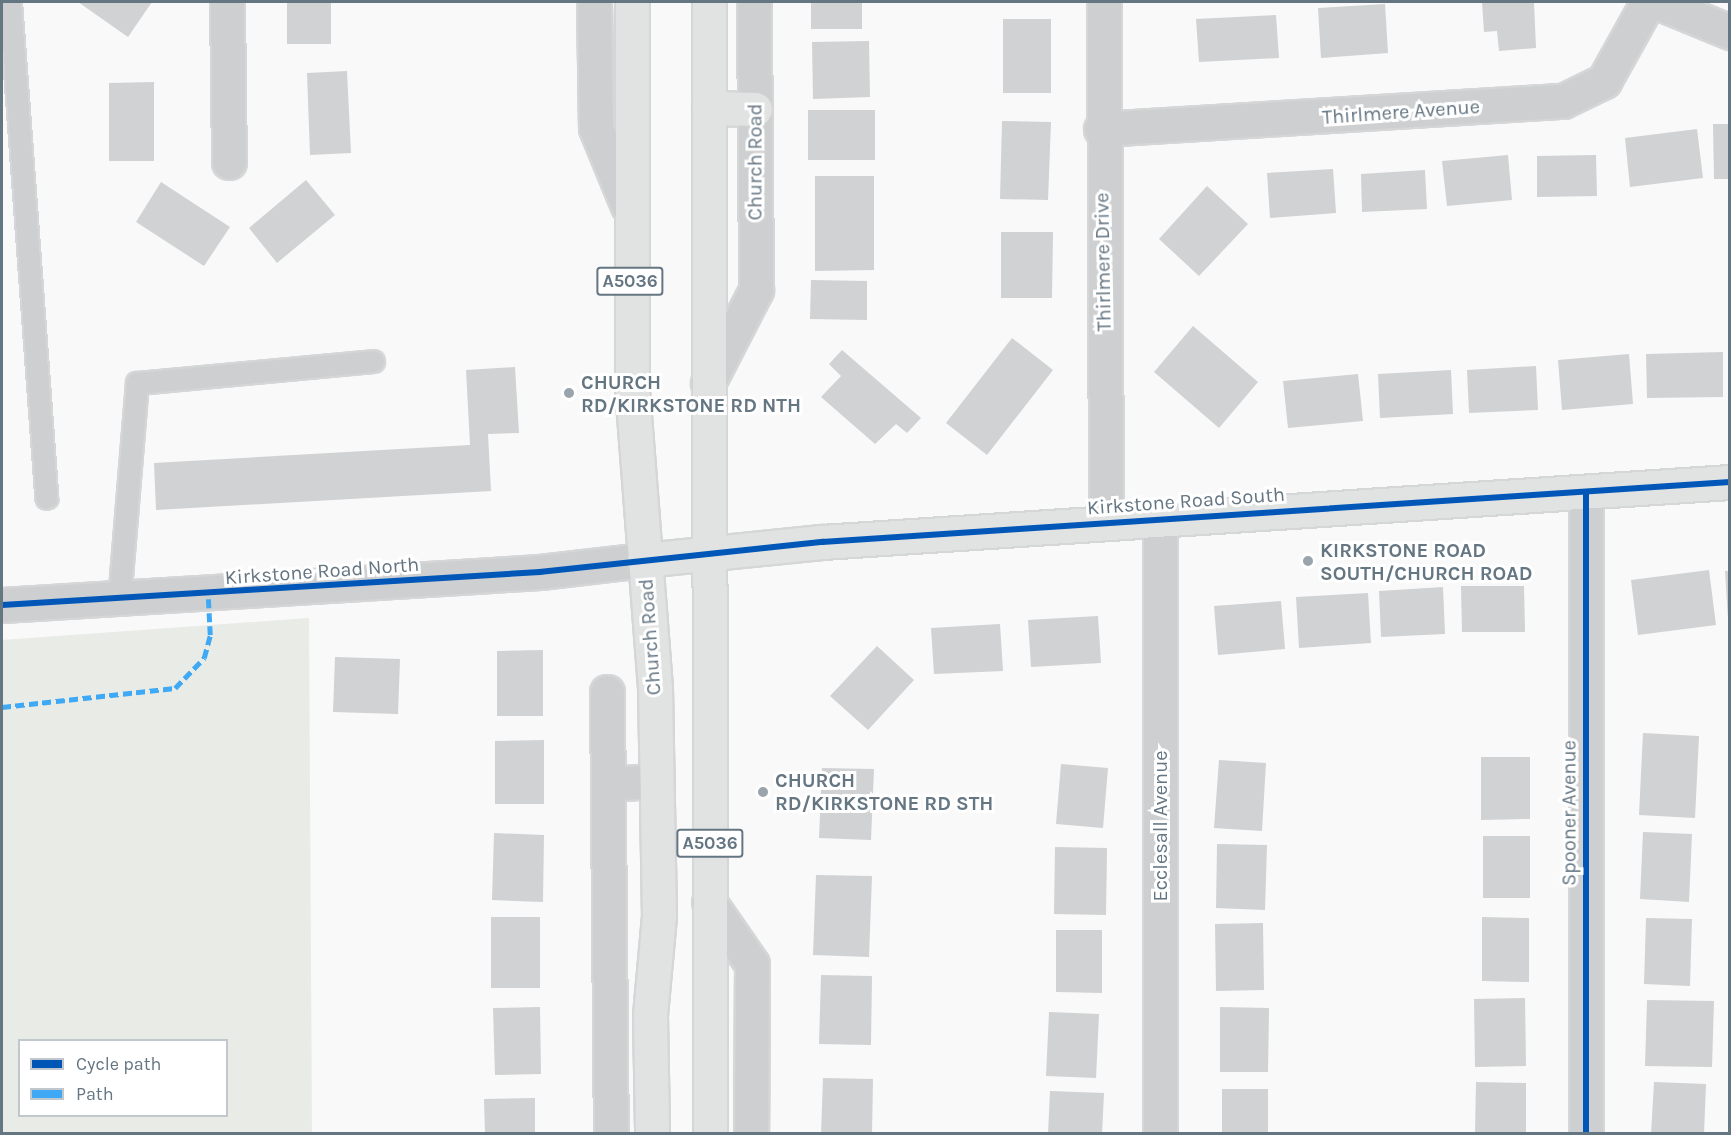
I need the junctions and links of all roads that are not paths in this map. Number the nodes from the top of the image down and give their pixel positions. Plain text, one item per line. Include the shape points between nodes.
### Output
1 (10, 2) edge
2 (227, 2) edge
3 (594, 2) edge
4 (632, 2) edge
5 (709, 2) edge
6 (754, 2) edge
7 (1104, 2) edge
8 (1648, 2) edge
9 (1657, 2) edge
10 (1730, 32) edge
11 (709, 108) junction
12 (754, 109) junction
13 (1101, 129) junction
14 (229, 162) dead end
15 (628, 206) junction
16 (373, 362) dead end
17 (708, 383) junction
18 (1730, 482) edge
19 (1586, 492) junction
20 (46, 498) dead end
21 (1160, 519) junction
22 (1106, 523) junction
23 (710, 553) junction
24 (644, 560) junction
25 (119, 601) junction
26 (2, 605) edge
27 (607, 692) dead end
28 (656, 781) junction
29 (609, 784) junction
30 (709, 902) junction
31 (651, 1082) junction
32 (612, 1083) junction
33 (611, 1134) edge
34 (652, 1134) edge
35 (710, 1134) edge
36 (751, 1134) edge
37 (1160, 1134) edge
38 (1586, 1134) edge

1 - 20 lane
2 - 14 street
3 - 15 street, Church Road via 596,128
4 - 15 main road, Church Road / A5036
5 - 11 main road, Church Road / A5036
6 - 12 street, Church Road
7 - 13 street, Thirlmere Drive
8 - 13 street, Thirlmere Avenue via 1604,81 1563,101
9 - 10 street
11 - 12 main road
11 - 17 main road, Church Road / A5036
12 - 17 street, Church Road via 756,290
13 - 22 street, Thirlmere Drive
15 - 24 main road, Church Road / A5036 via 633,400
16 - 25 lane via 137,383
17 - 23 main road, Church Road / A5036
18 - 19 main road, Kirkstone Road South
19 - 21 main road, Kirkstone Road South
19 - 38 street, Spooner Avenue
21 - 22 main road, Kirkstone Road South
21 - 37 street, Ecclesall Avenue
22 - 23 main road, Kirkstone Road South
23 - 24 main road, Kirkstone Road South
23 - 30 main road, Church Road / A5036
24 - 25 street, Kirkstone Road North
24 - 28 main road, Church Road / A5036
25 - 26 street, Kirkstone Road North
27 - 29 street
28 - 29 street
28 - 31 main road, Church Road / A5036 via 659,916
29 - 32 street
30 - 35 main road, Church Road / A5036
30 - 36 street via 752,964
31 - 32 street
31 - 34 main road, Church Road / A5036
32 - 33 street

